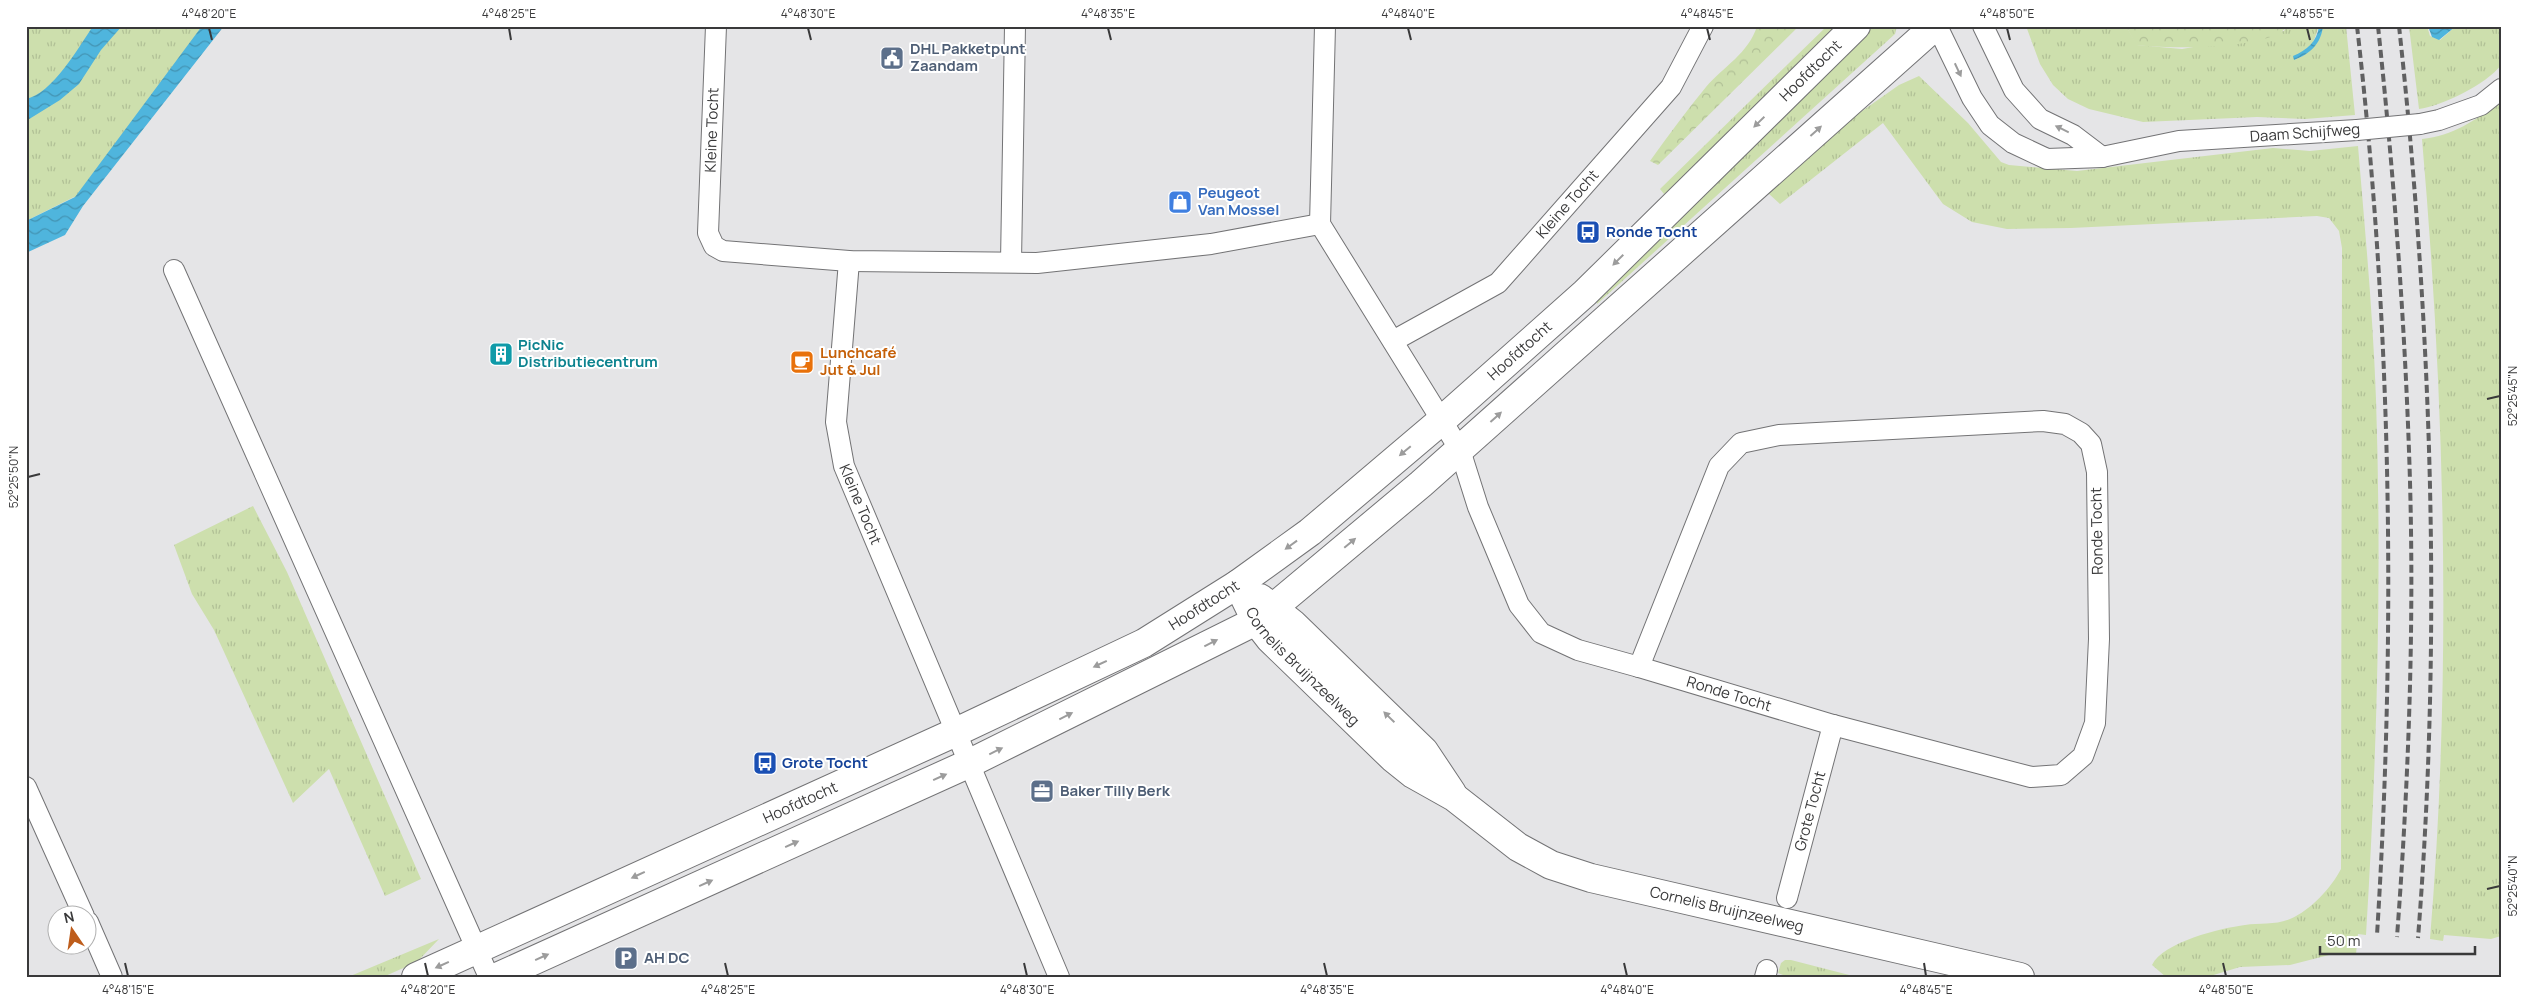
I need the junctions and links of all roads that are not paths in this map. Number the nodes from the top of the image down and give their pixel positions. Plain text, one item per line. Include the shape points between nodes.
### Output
1 (716, 26) edge
2 (1015, 26) edge
3 (1325, 26) edge
4 (1703, 26) edge
5 (1856, 26) edge
6 (1936, 26) edge
7 (1983, 26) edge
8 (2501, 89) edge
9 (2102, 157) junction
10 (1320, 224) junction
11 (848, 261) junction
12 (1011, 262) junction
13 (174, 270) dead end
14 (1393, 341) junction
15 (1441, 421) junction
16 (1460, 450) junction
17 (1238, 584) junction
18 (1265, 614) junction
19 (1639, 667) junction
20 (1833, 725) junction
21 (956, 732) junction
22 (970, 763) junction
23 (26, 787) edge
24 (1787, 898) dead end
25 (80, 906) edge
26 (98, 945) edge
27 (477, 949) junction
28 (112, 977) edge
29 (416, 977) edge
30 (489, 977) edge
31 (497, 977) edge
32 (1059, 977) edge
33 (2020, 977) edge

1 - 11 street, Kleine Tocht via 708,233 714,246 723,251
2 - 12 street
3 - 10 street
4 - 14 street, Kleine Tocht via 1671,87 1498,283
5 -> 15 main road, Hoofdtocht via 1585,293
6 -> 9 street, Daam Schijfweg via 1972,98 1990,125 2013,143 2047,159
16 -> 6 main road
9 -> 7 street via 2073,135 2040,119 2014,90
8 - 9 street, Daam Schijfweg, bridge via 2482,105 2420,124 2179,141
10 - 12 street, Kleine Tocht via 1212,244 1037,263
10 - 14 street
11 - 12 street, Kleine Tocht
11 - 21 street, Kleine Tocht via 836,422 844,466
13 - 27 street
14 - 15 street
15 - 16 street, Ronde Tocht
15 -> 17 main road, Hoofdtocht via 1310,532
18 -> 16 main road
16 - 19 street, Ronde Tocht via 1478,507 1509,584 1519,605 1541,633 1578,650
17 - 18 main road, Cornelis Bruijnzeelweg
17 -> 21 main road, Hoofdtocht via 1144,643
22 -> 18 main road
18 - 33 main road, Cornelis Bruijnzeelweg via 1270,640 1393,758 1413,774 1454,796 1518,847 1551,864 1591,878
19 - 20 street, Ronde Tocht
19 - 20 street, Ronde Tocht via 1719,466 1742,443 1779,434 2042,421 2065,424 2081,433 2091,444 2097,472 2099,639 2095,723 2083,756 2061,775 2030,778
20 - 24 street, Grote Tocht
21 - 22 street, Kleine Tocht
21 -> 27 main road, Hoofdtocht
31 -> 22 main road
22 - 32 street
23 - 25 street
26 - 28 street
27 -> 29 main road, Hoofdtocht
27 - 30 street

